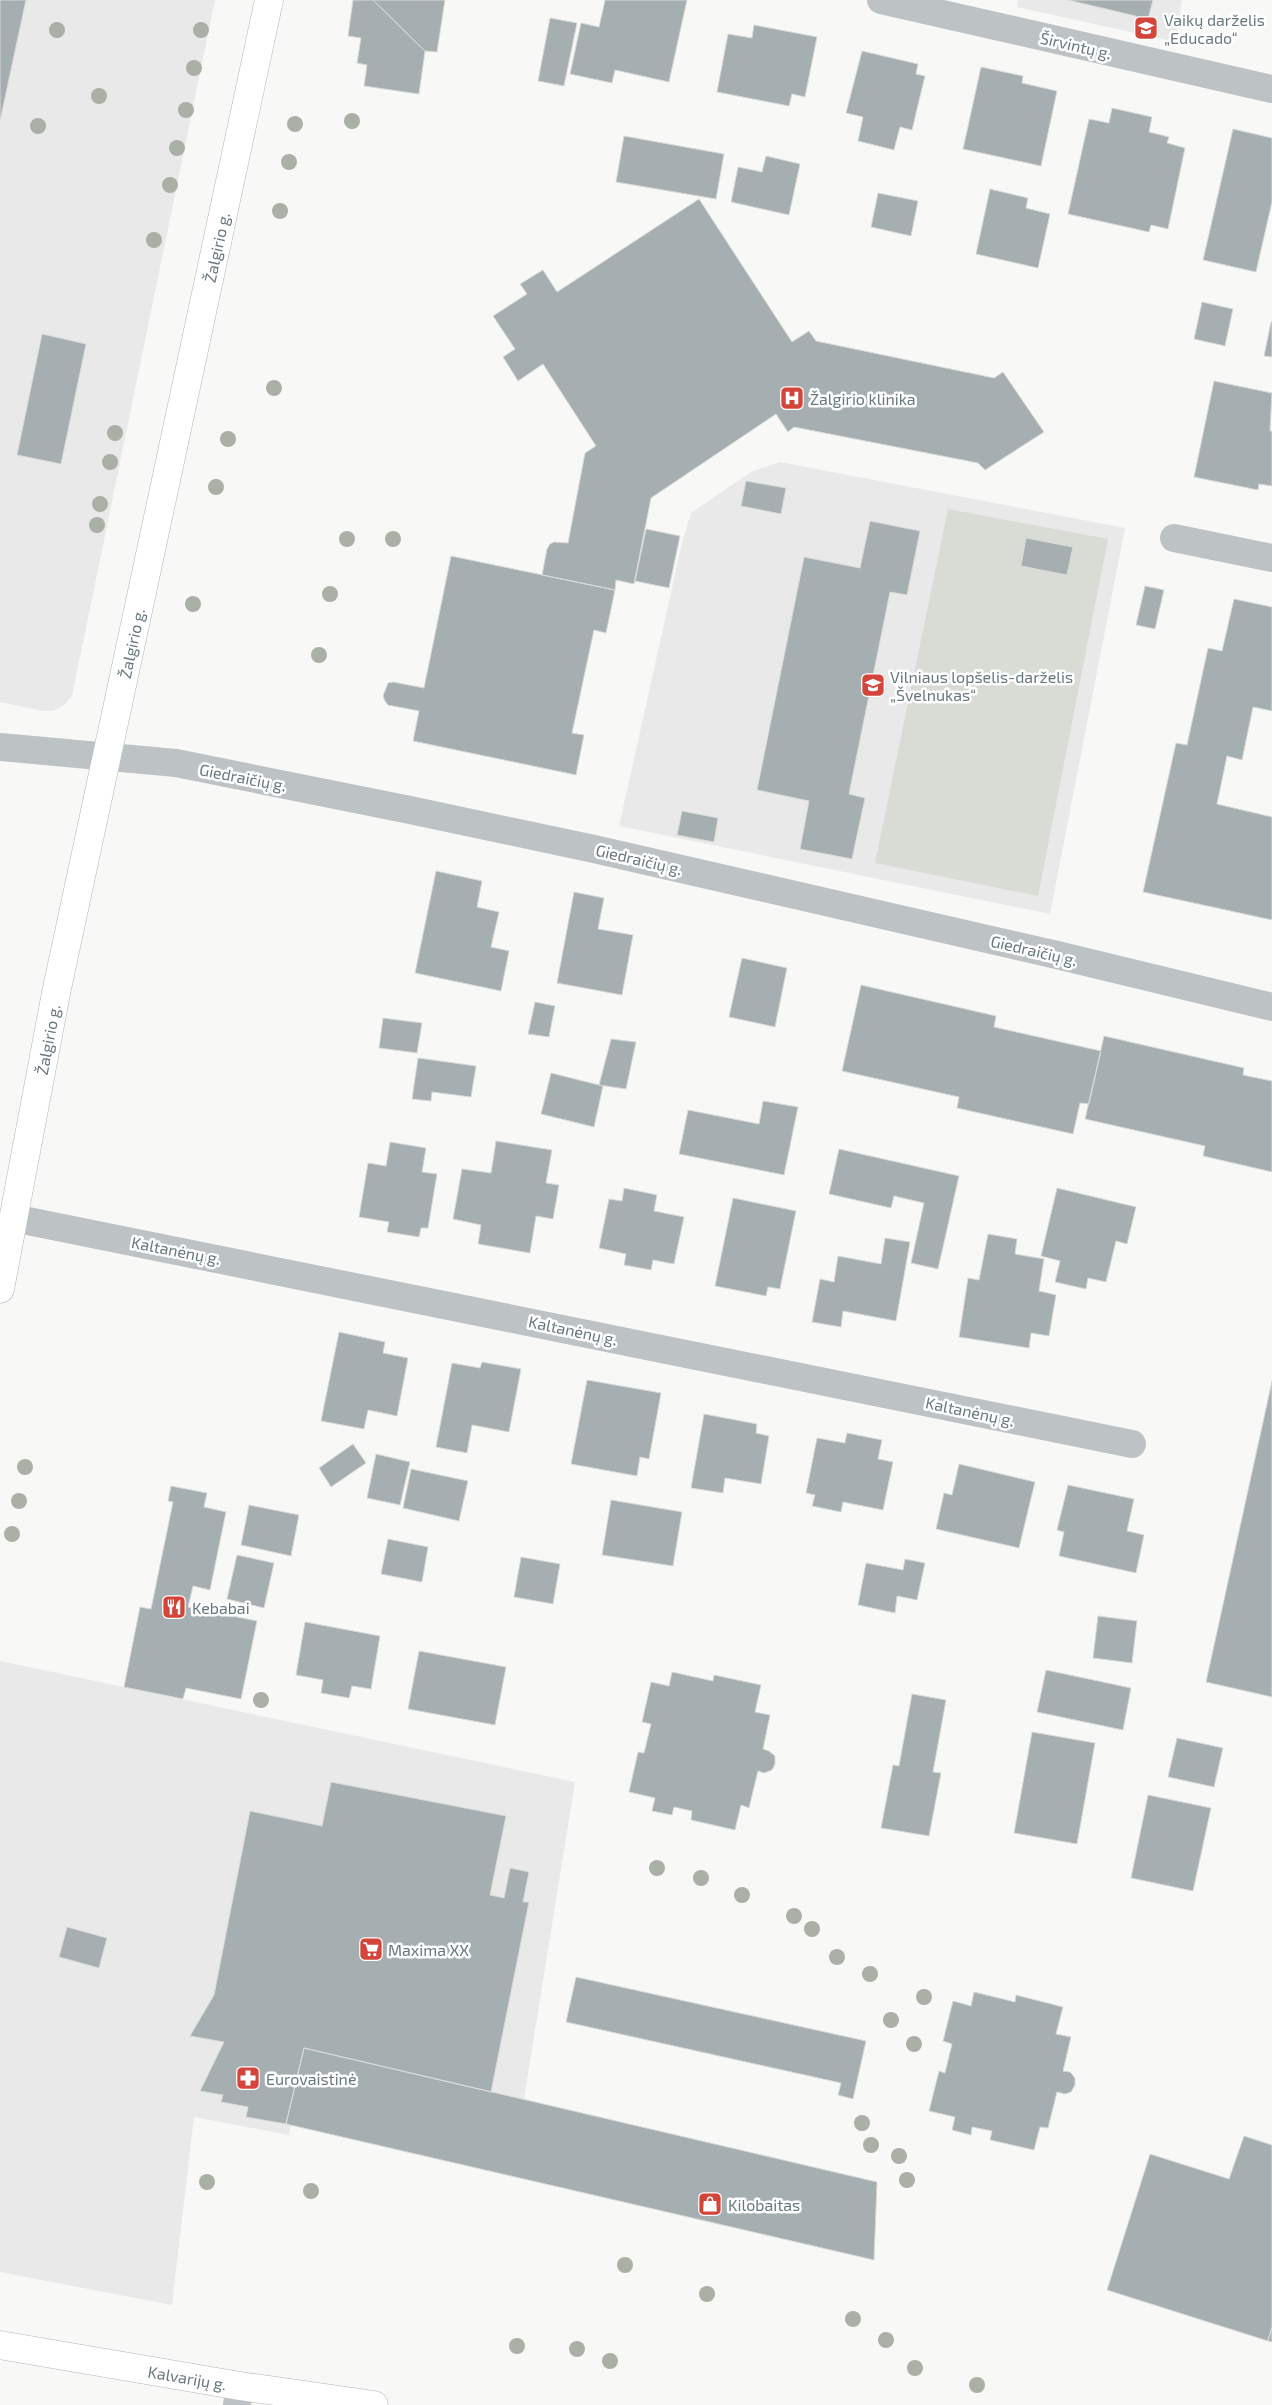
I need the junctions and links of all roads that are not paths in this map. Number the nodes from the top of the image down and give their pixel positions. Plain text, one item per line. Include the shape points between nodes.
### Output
1 (269, 0) edge
2 (881, 0) edge
3 (1272, 90) edge
4 (1174, 538) dead end
5 (1272, 558) edge
6 (0, 747) edge
7 (106, 756) junction
8 (1272, 1007) edge
9 (13, 1218) junction
10 (0, 1289) edge
11 (1132, 1444) dead end
12 (0, 2345) edge
13 (238, 2395) edge
14 (374, 2405) edge

1 - 7 main road, Žalgirio g.
2 - 3 street, Širvintų g.
4 - 5 street
6 - 7 street, Giedraičių g.
7 - 8 street, Giedraičių g. via 176,763 594,848
7 - 9 main road, Žalgirio g.
9 - 10 main road, Žalgirio g.
9 - 11 street, Kaltanėnų g.
12 - 13 main road, Kalvarijų g.
13 - 14 main road, Kalvarijų g.

